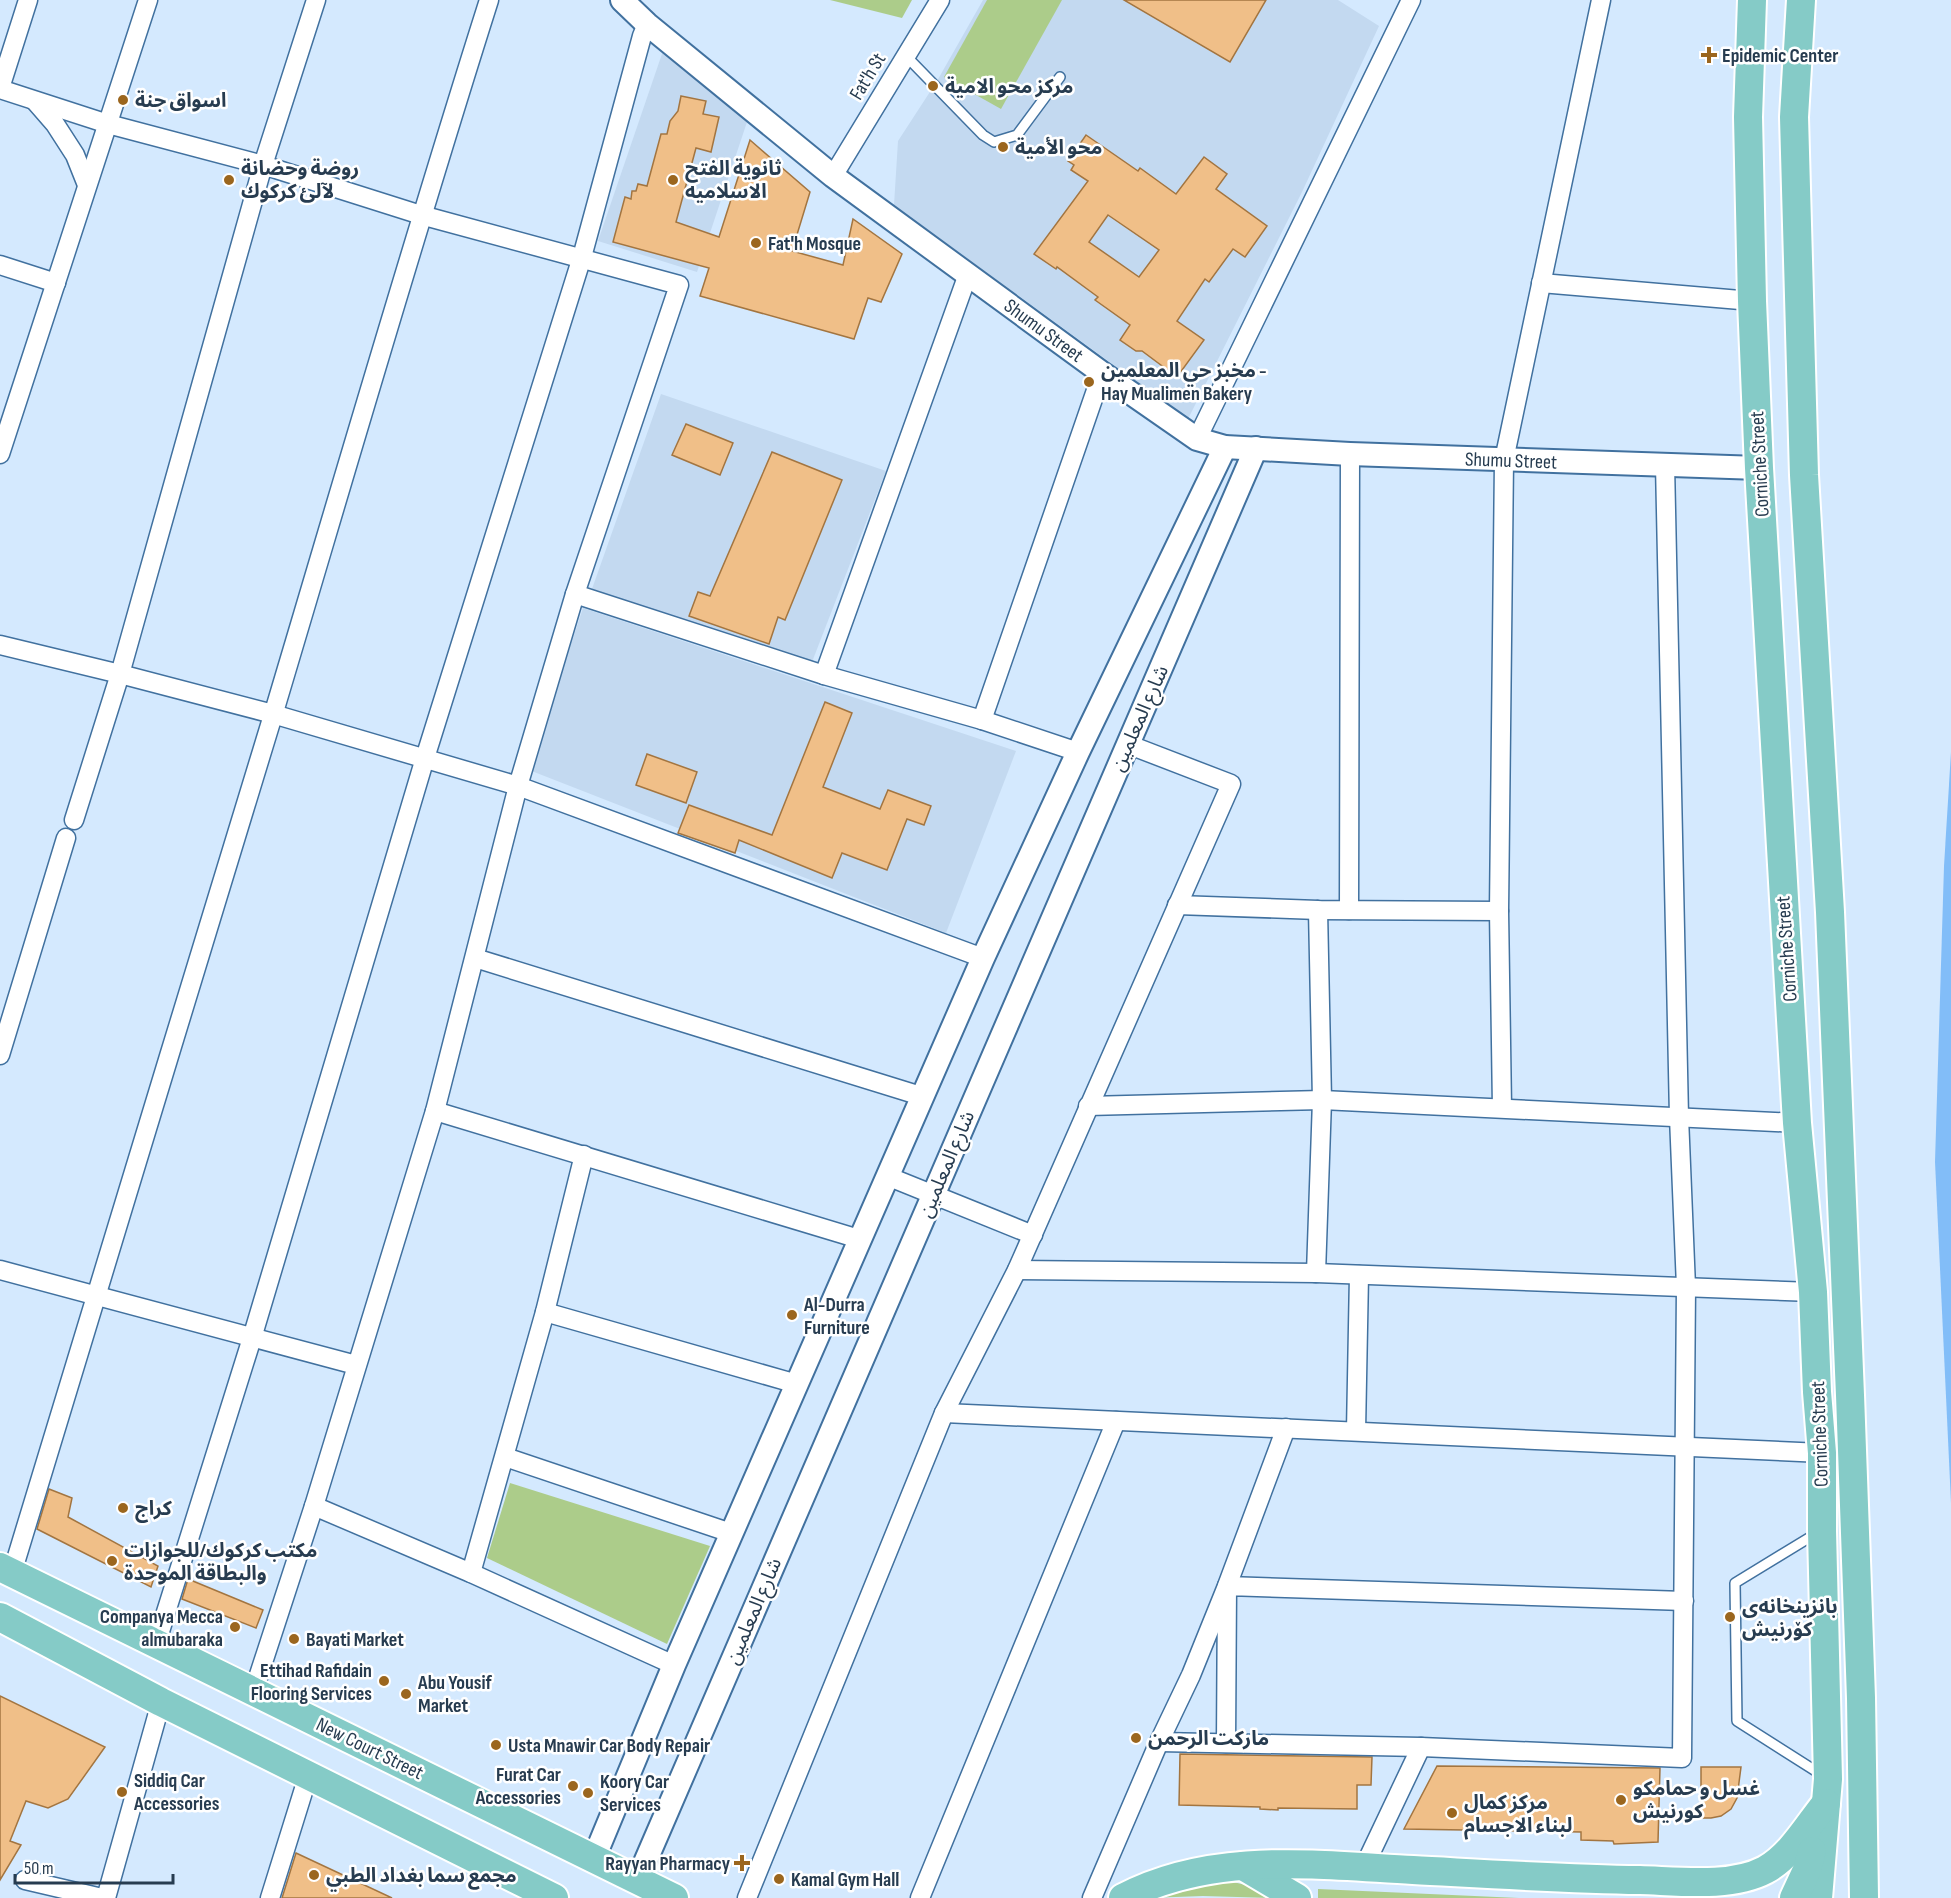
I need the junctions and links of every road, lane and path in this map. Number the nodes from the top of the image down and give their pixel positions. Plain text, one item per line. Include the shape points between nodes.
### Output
1 (28, 0) edge
2 (148, 0) edge
3 (316, 0) edge
4 (489, 0) edge
5 (622, 0) edge
6 (940, 0) edge
7 (1601, 0) edge
8 (1752, 0) edge
9 (1801, 0) edge
10 (1408, 1) edge
11 (647, 24) junction
12 (906, 56) junction
13 (1060, 77) dead end
14 (0, 89) edge
15 (33, 100) junction
16 (108, 124) junction
17 (263, 165) junction
18 (833, 176) junction
19 (87, 185) junction
20 (421, 214) junction
21 (582, 257) junction
22 (0, 265) edge
23 (968, 274) junction
24 (56, 283) junction
25 (1541, 283) junction
26 (1752, 301) junction
27 (1102, 373) junction
28 (3, 433) edge
29 (1197, 439) junction
30 (1225, 447) junction
31 (1256, 448) junction
32 (0, 454) edge
33 (1350, 454) junction
34 (1503, 460) junction
35 (1665, 464) junction
36 (1759, 468) junction
37 (575, 594) junction
38 (0, 645) edge
39 (120, 674) junction
40 (824, 675) junction
41 (273, 714) junction
42 (982, 720) junction
43 (1127, 744) junction
44 (1078, 752) junction
45 (425, 758) junction
46 (518, 786) junction
47 (74, 820) dead end
48 (66, 838) dead end
49 (1826, 857) junction
50 (1780, 859) junction
51 (1177, 905) junction
52 (1317, 910) junction
53 (1349, 910) junction
54 (1499, 911) junction
55 (1830, 912) junction
56 (1784, 915) junction
57 (475, 958) junction
58 (983, 958) junction
59 (0, 1055) edge
60 (921, 1096) junction
61 (1322, 1100) junction
62 (1088, 1106) junction
63 (1502, 1108) junction
64 (435, 1111) junction
65 (1679, 1117) junction
66 (1797, 1123) junction
67 (584, 1155) junction
68 (887, 1176) junction
69 (932, 1196) junction
70 (1032, 1235) junction
71 (860, 1239) junction
72 (0, 1270) edge
73 (1017, 1270) junction
74 (1316, 1273) junction
75 (1359, 1275) junction
76 (1686, 1287) junction
77 (1814, 1292) junction
78 (95, 1296) junction
79 (545, 1312) junction
80 (252, 1338) junction
81 (356, 1365) junction
82 (797, 1384) junction
83 (944, 1413) junction
84 (1116, 1421) junction
85 (1286, 1428) junction
86 (1356, 1431) junction
87 (1685, 1448) junction
88 (1821, 1453) junction
89 (505, 1457) junction
90 (314, 1506) junction
91 (1821, 1531) junction
92 (731, 1533) junction
93 (6, 1570) edge
94 (471, 1573) junction
95 (1227, 1586) junction
96 (1684, 1601) junction
97 (0, 1617) edge
98 (156, 1644) junction
99 (674, 1665) junction
100 (254, 1690) junction
101 (161, 1702) junction
102 (1159, 1742) junction
103 (1226, 1743) junction
104 (1421, 1747) junction
105 (308, 1776) junction
106 (1827, 1791) junction
107 (594, 1858) junction
108 (1243, 1866) junction
109 (1364, 1867) junction
110 (25, 1880) dead end
111 (637, 1881) junction
112 (104, 1898) edge
113 (270, 1898) edge
114 (555, 1898) edge
115 (674, 1898) edge
116 (747, 1898) edge
117 (920, 1898) edge
118 (1092, 1898) edge
119 (1123, 1898) edge
120 (1297, 1898) edge
121 (1794, 1898) edge
122 (1818, 1898) edge
123 (1864, 1898) edge

1 - 14 street
2 - 16 street
3 - 17 street
4 - 20 street
5 - 11 street, Shumu Street
6 - 12 street, Fat'h St
7 - 25 street
8 - 26 main road, Corniche Street via 1748,117
9 - 49 main road, Corniche Street via 1794,117 1802,403
10 - 29 street
11 - 18 street, Shumu Street
11 - 21 street
12 - 13 lane via 994,142 1017,135
12 - 18 street, Fat'h St
14 - 15 street
15 - 16 street
15 - 19 street via 75,155
16 - 17 street
16 - 19 street
17 - 20 street
17 - 39 street
18 - 23 street, Shumu Street
19 - 24 street
20 - 21 street
20 - 41 street
21 - 37 street via 679,285
21 - 45 street
22 - 24 street
23 - 27 street, Shumu Street
23 - 40 street
24 - 28 street
25 - 26 street
25 - 34 street
26 - 36 main road, Corniche Street
27 - 29 street, Shumu Street
27 - 42 street
28 - 32 street
29 - 30 street, Shumu Street
30 - 31 street, Shumu Street
30 - 44 street, شارع المعلمين
31 - 33 street, Shumu Street
31 - 43 street, شارع المعلمين
33 - 34 street, Shumu Street
33 - 53 street
34 - 35 street, Shumu Street
34 - 54 street
35 - 36 street, Shumu Street
35 - 65 street
36 - 50 main road, Corniche Street
37 - 40 street
37 - 46 street
38 - 39 street
39 - 41 street
39 - 47 street
40 - 42 street
41 - 45 street
41 - 78 street
42 - 44 street
43 - 51 street via 1231,784
43 - 69 street, شارع المعلمين
44 - 58 street, شارع المعلمين
45 - 46 street
45 - 80 street
46 - 57 street
46 - 58 street
48 - 59 street
49 - 50 main road
49 - 55 main road, Corniche Street
50 - 56 main road, Corniche Street
51 - 52 street
51 - 62 street
52 - 53 street
52 - 61 street
53 - 54 street
54 - 63 street
55 - 56 main road
55 - 123 main road, Corniche Street via 1861,1709
56 - 66 main road, Corniche Street
57 - 60 street
57 - 64 street
58 - 60 street, شارع المعلمين
60 - 68 street, شارع المعلمين
61 - 62 street
61 - 63 street
61 - 74 street
62 - 70 street
63 - 65 street
64 - 67 street
64 - 81 street
65 - 66 street
65 - 76 street
66 - 77 main road, Corniche Street
67 - 71 street
67 - 79 street
68 - 69 street
68 - 71 street, شارع المعلمين
69 - 70 street
69 - 111 street, شارع المعلمين
70 - 73 street
71 - 82 street, شارع المعلمين
72 - 78 street
73 - 74 street
73 - 83 street
74 - 75 street
75 - 76 street
75 - 86 street
76 - 77 street
76 - 87 street
77 - 88 main road, Corniche Street
78 - 80 street
78 - 93 street
79 - 82 street
79 - 89 street
80 - 81 street
80 - 98 street
81 - 90 street
82 - 92 street, شارع المعلمين
83 - 84 street
83 - 116 street
84 - 85 street
84 - 117 street
85 - 86 street
85 - 95 street
86 - 87 street
87 - 88 street
87 - 96 street
88 - 91 main road, Corniche Street
89 - 92 street
89 - 94 street
90 - 94 street
90 - 100 street
91 - 106 main road, Corniche Street
91 - 106 lane via 1735,1583 1737,1721
92 - 99 street, شارع المعلمين
93 - 98 main road, New Court Street
94 - 99 street
95 - 96 street
95 - 102 street
95 - 103 street
96 - 104 street via 1682,1758
97 - 101 main road
98 - 100 main road, New Court Street
99 - 107 street, شارع المعلمين
100 - 107 main road, New Court Street
101 - 105 main road
101 - 112 street
102 - 103 street
102 - 118 street
103 - 104 street
104 - 109 street
105 - 113 street
105 - 114 main road
106 - 109 main road via 1777,1862 1741,1878 1588,1879
106 - 121 main road via 1807,1870
106 - 122 main road, Corniche Street
107 - 111 main road, New Court Street
108 - 109 main road
108 - 119 main road via 1161,1880
108 - 120 main road
110 - 112 street
111 - 115 main road, New Court Street

